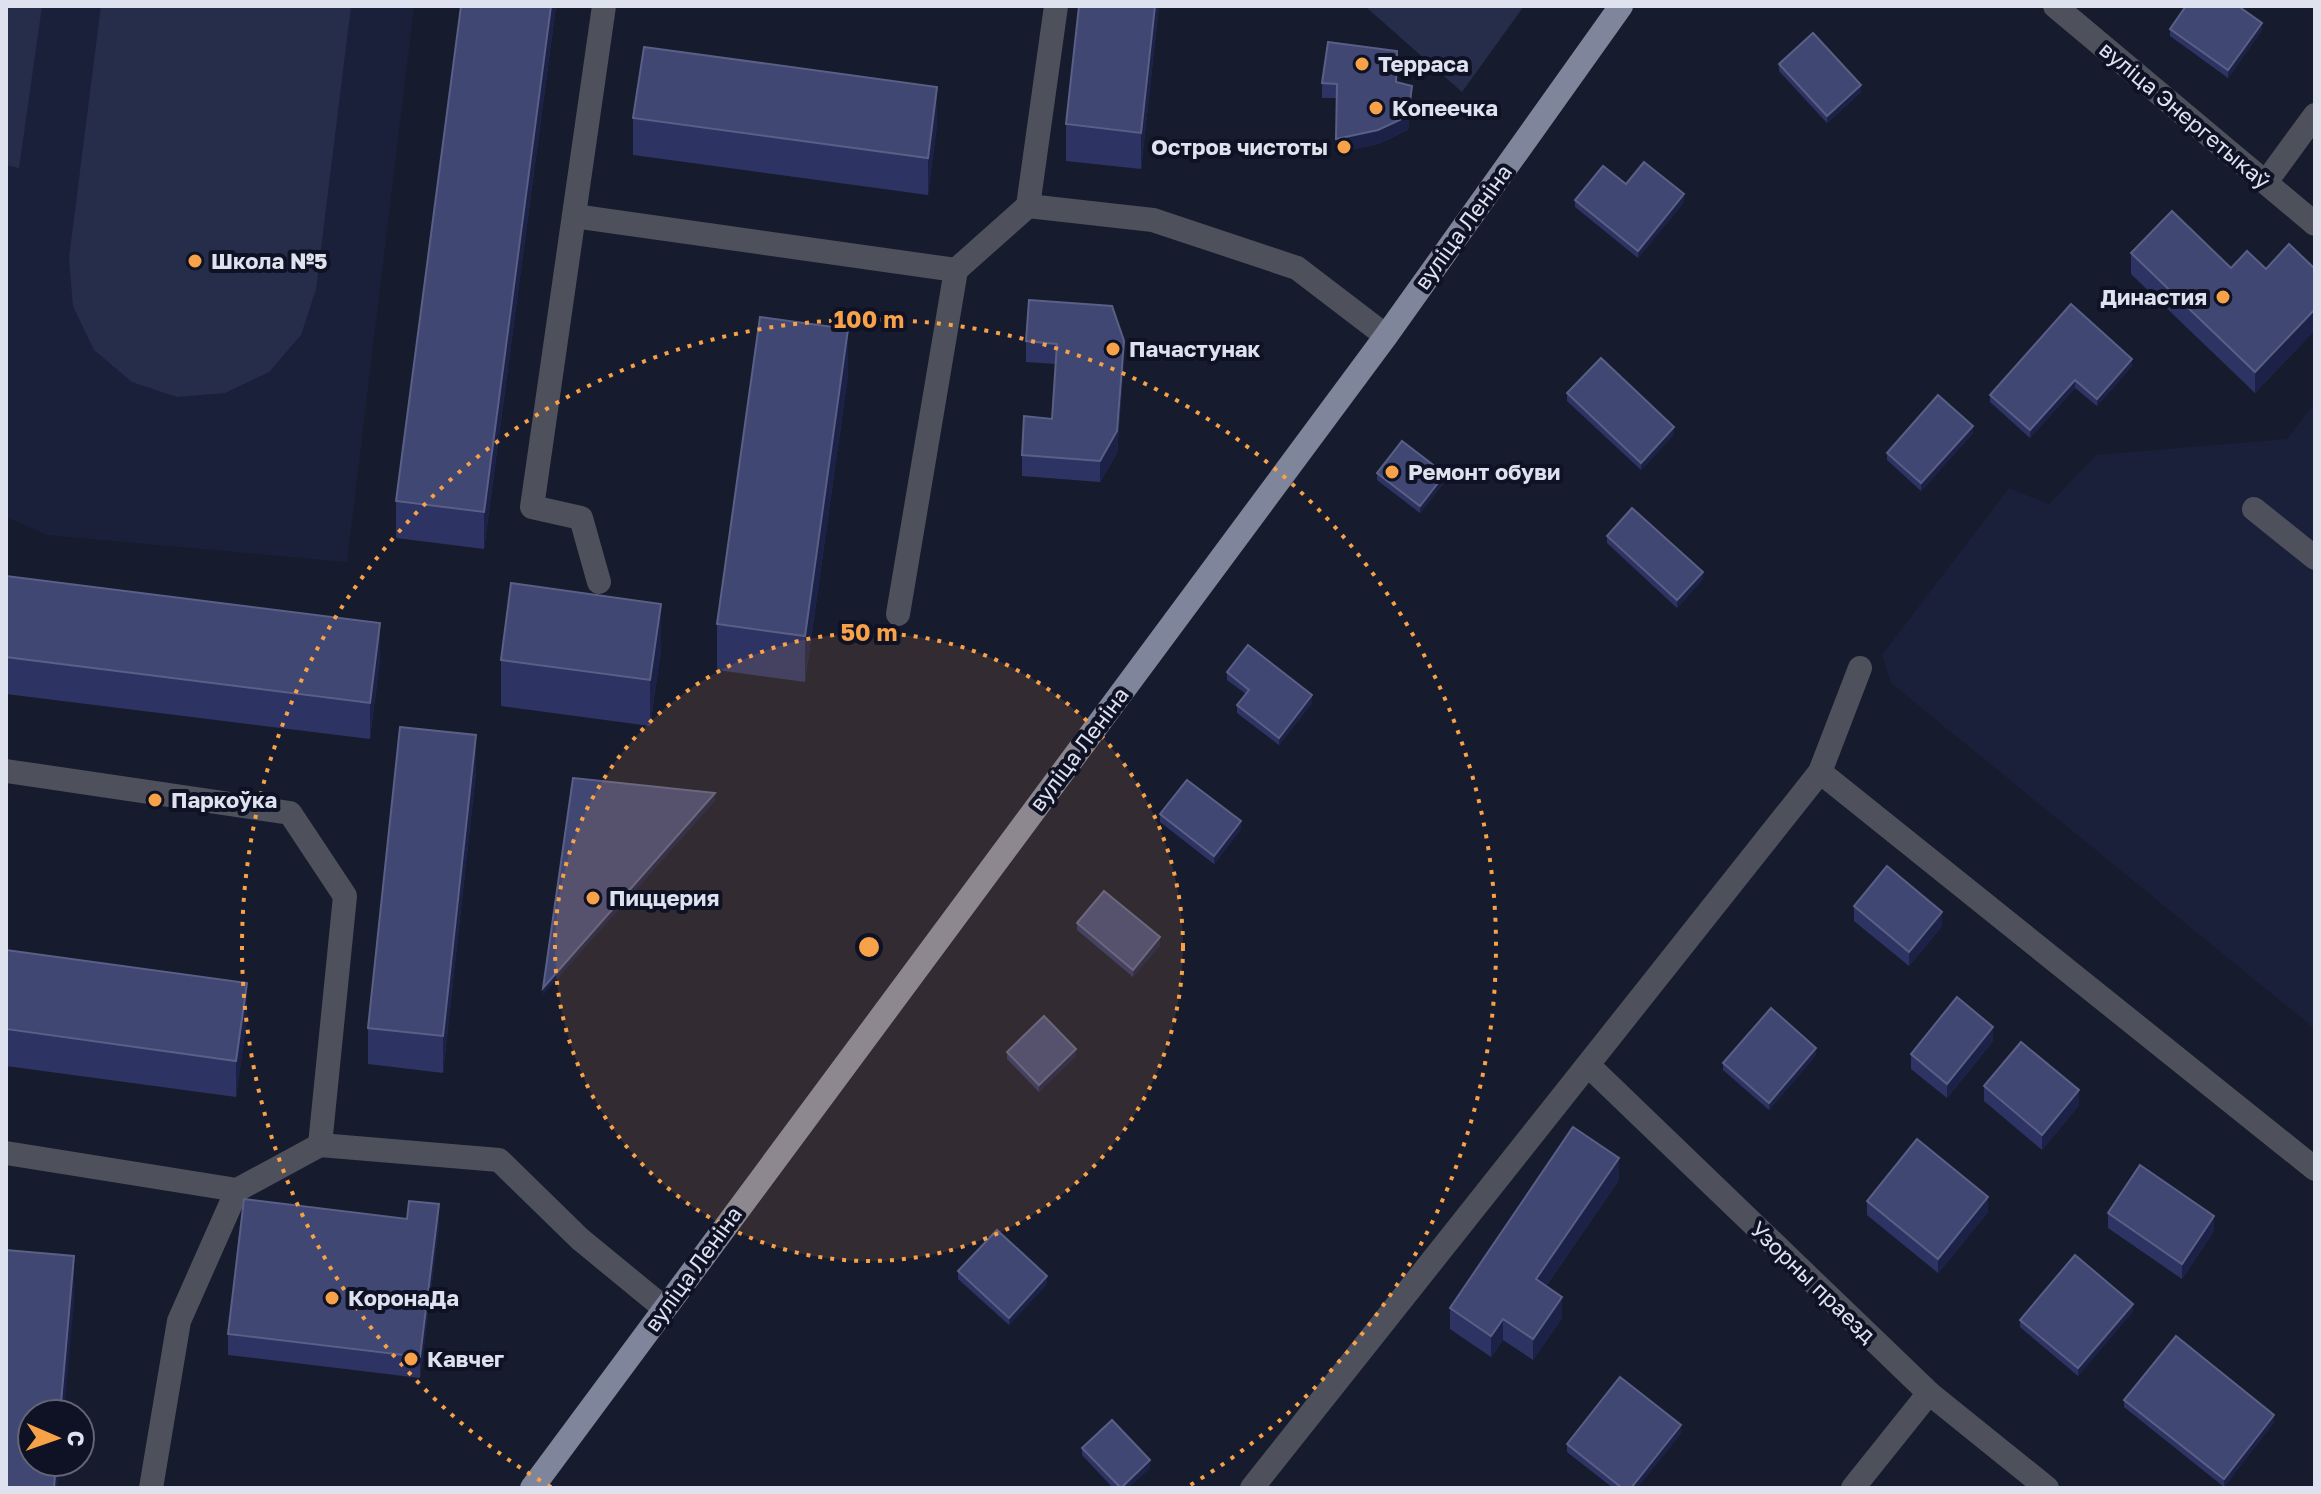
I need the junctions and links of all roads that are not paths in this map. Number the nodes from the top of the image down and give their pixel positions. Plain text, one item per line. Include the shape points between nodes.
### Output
1 (604, 6) edge
2 (1056, 6) edge
3 (1621, 6) edge
4 (2055, 6) edge
5 (2315, 115) edge
6 (2266, 182) junction
7 (1028, 206) junction
8 (574, 216) junction
9 (2315, 224) edge
10 (956, 270) junction
11 (1386, 336) junction
12 (2254, 509) dead end
13 (2315, 558) edge
14 (599, 582) dead end
15 (898, 614) dead end
16 (1860, 668) dead end
17 (6, 771) edge
18 (1820, 772) junction
19 (1589, 1066) junction
20 (320, 1145) junction
21 (6, 1153) edge
22 (2315, 1169) edge
23 (237, 1190) junction
24 (664, 1308) junction
25 (1929, 1393) junction
26 (151, 1488) edge
27 (532, 1488) edge
28 (1252, 1488) edge
29 (1853, 1488) edge
30 (2047, 1488) edge

1 - 8 street
2 - 7 street
3 - 11 main road, вуліца Леніна
4 - 6 street, вуліца Энергетыкаў
5 - 6 street
6 - 9 street, вуліца Энергетыкаў
7 - 10 street
7 - 11 street via 1153,220 1297,268
8 - 10 street
8 - 14 street via 532,507 581,518
10 - 15 street
11 - 24 main road, вуліца Леніна
12 - 13 street
16 - 18 street
17 - 20 street via 290,813 345,896
18 - 19 street
18 - 22 street
19 - 25 street, Узорны праезд
19 - 28 street
20 - 23 street
20 - 24 street via 499,1160 580,1239
21 - 23 street
23 - 26 street via 179,1321
24 - 27 main road, вуліца Леніна
25 - 29 street
25 - 30 street, Узорны праезд

